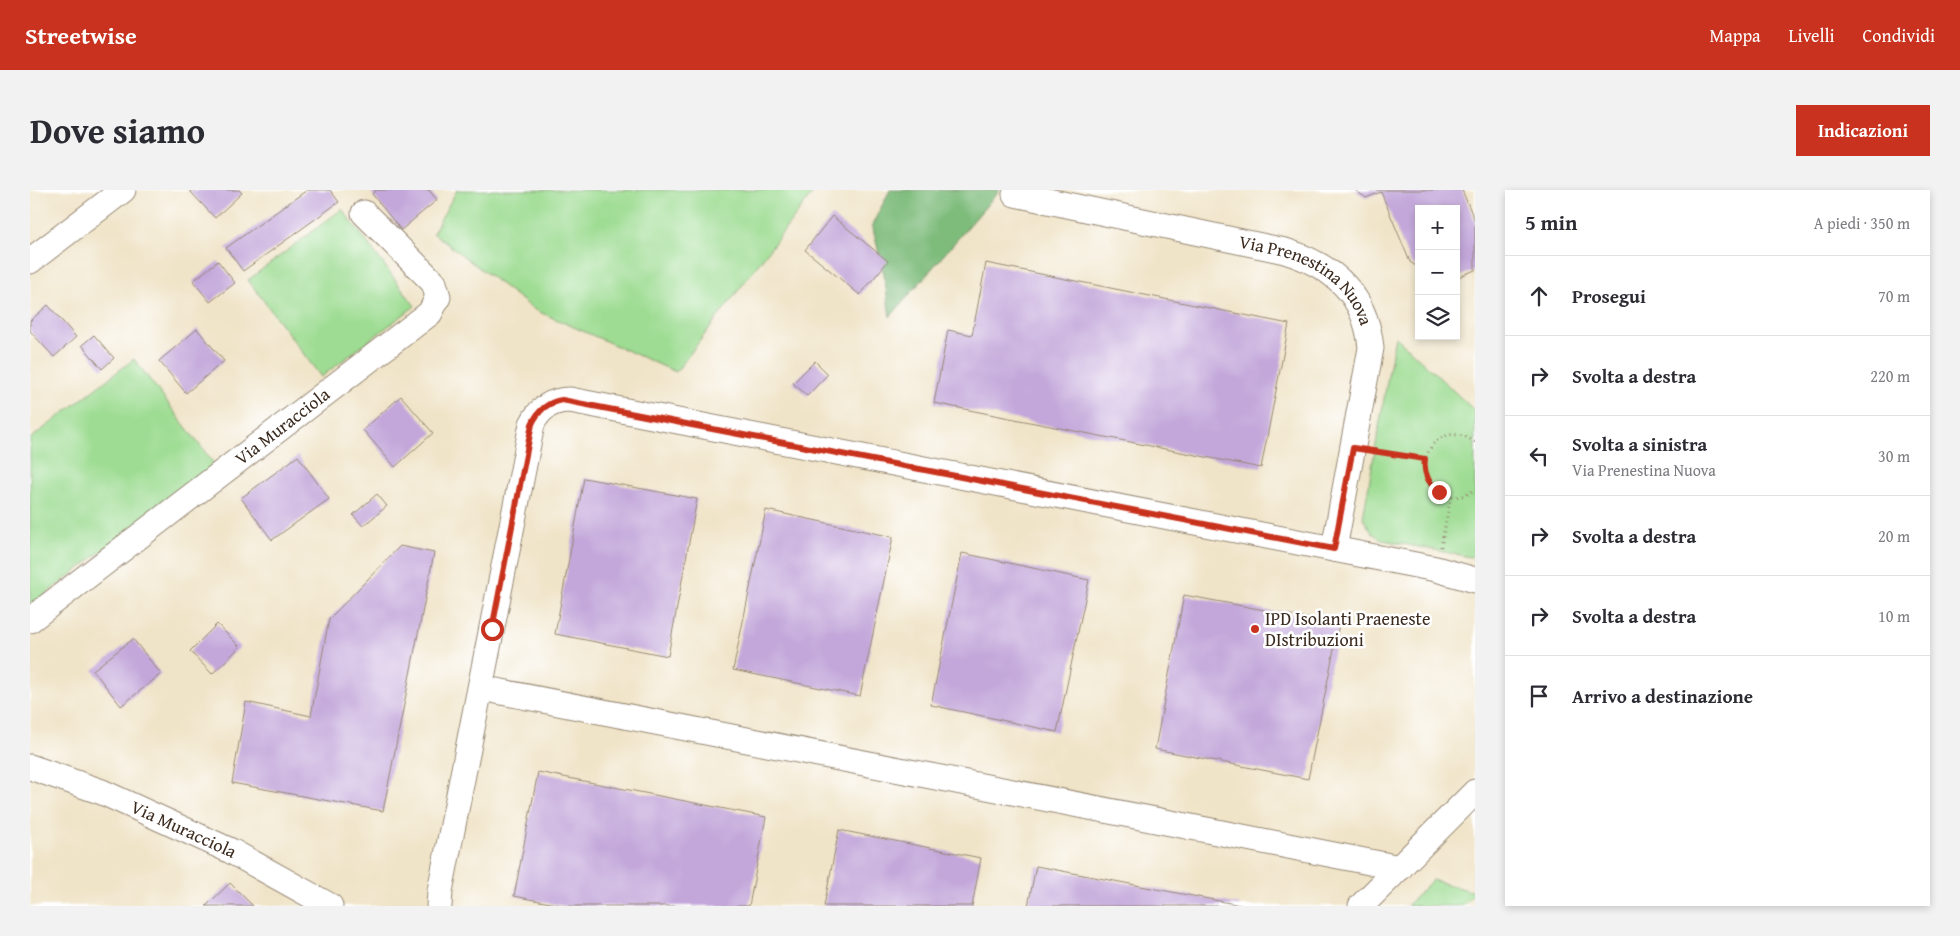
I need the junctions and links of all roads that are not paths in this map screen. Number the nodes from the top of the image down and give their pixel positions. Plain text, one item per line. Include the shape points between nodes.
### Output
1 (124, 190) edge
2 (1015, 194) dead end
3 (364, 213) dead end
4 (30, 261) edge
5 (1334, 549) junction
6 (1475, 580) edge
7 (30, 620) edge
8 (481, 688) junction
9 (30, 768) edge
10 (1475, 792) edge
11 (1400, 868) junction
12 (330, 906) edge
13 (439, 906) edge
14 (1362, 906) edge

1 - 4 street
2 - 5 street, Via Prenestina Nuova via 1285,251 1327,269 1356,301 1370,332 1371,348
3 - 7 street, Via Muracciola via 434,283 438,297 430,313
5 - 6 street
5 - 8 street via 562,400 542,409 532,424
8 - 11 street
8 - 13 street
9 - 12 street, Via Muracciola via 102,792 231,851
10 - 11 street
11 - 14 street

